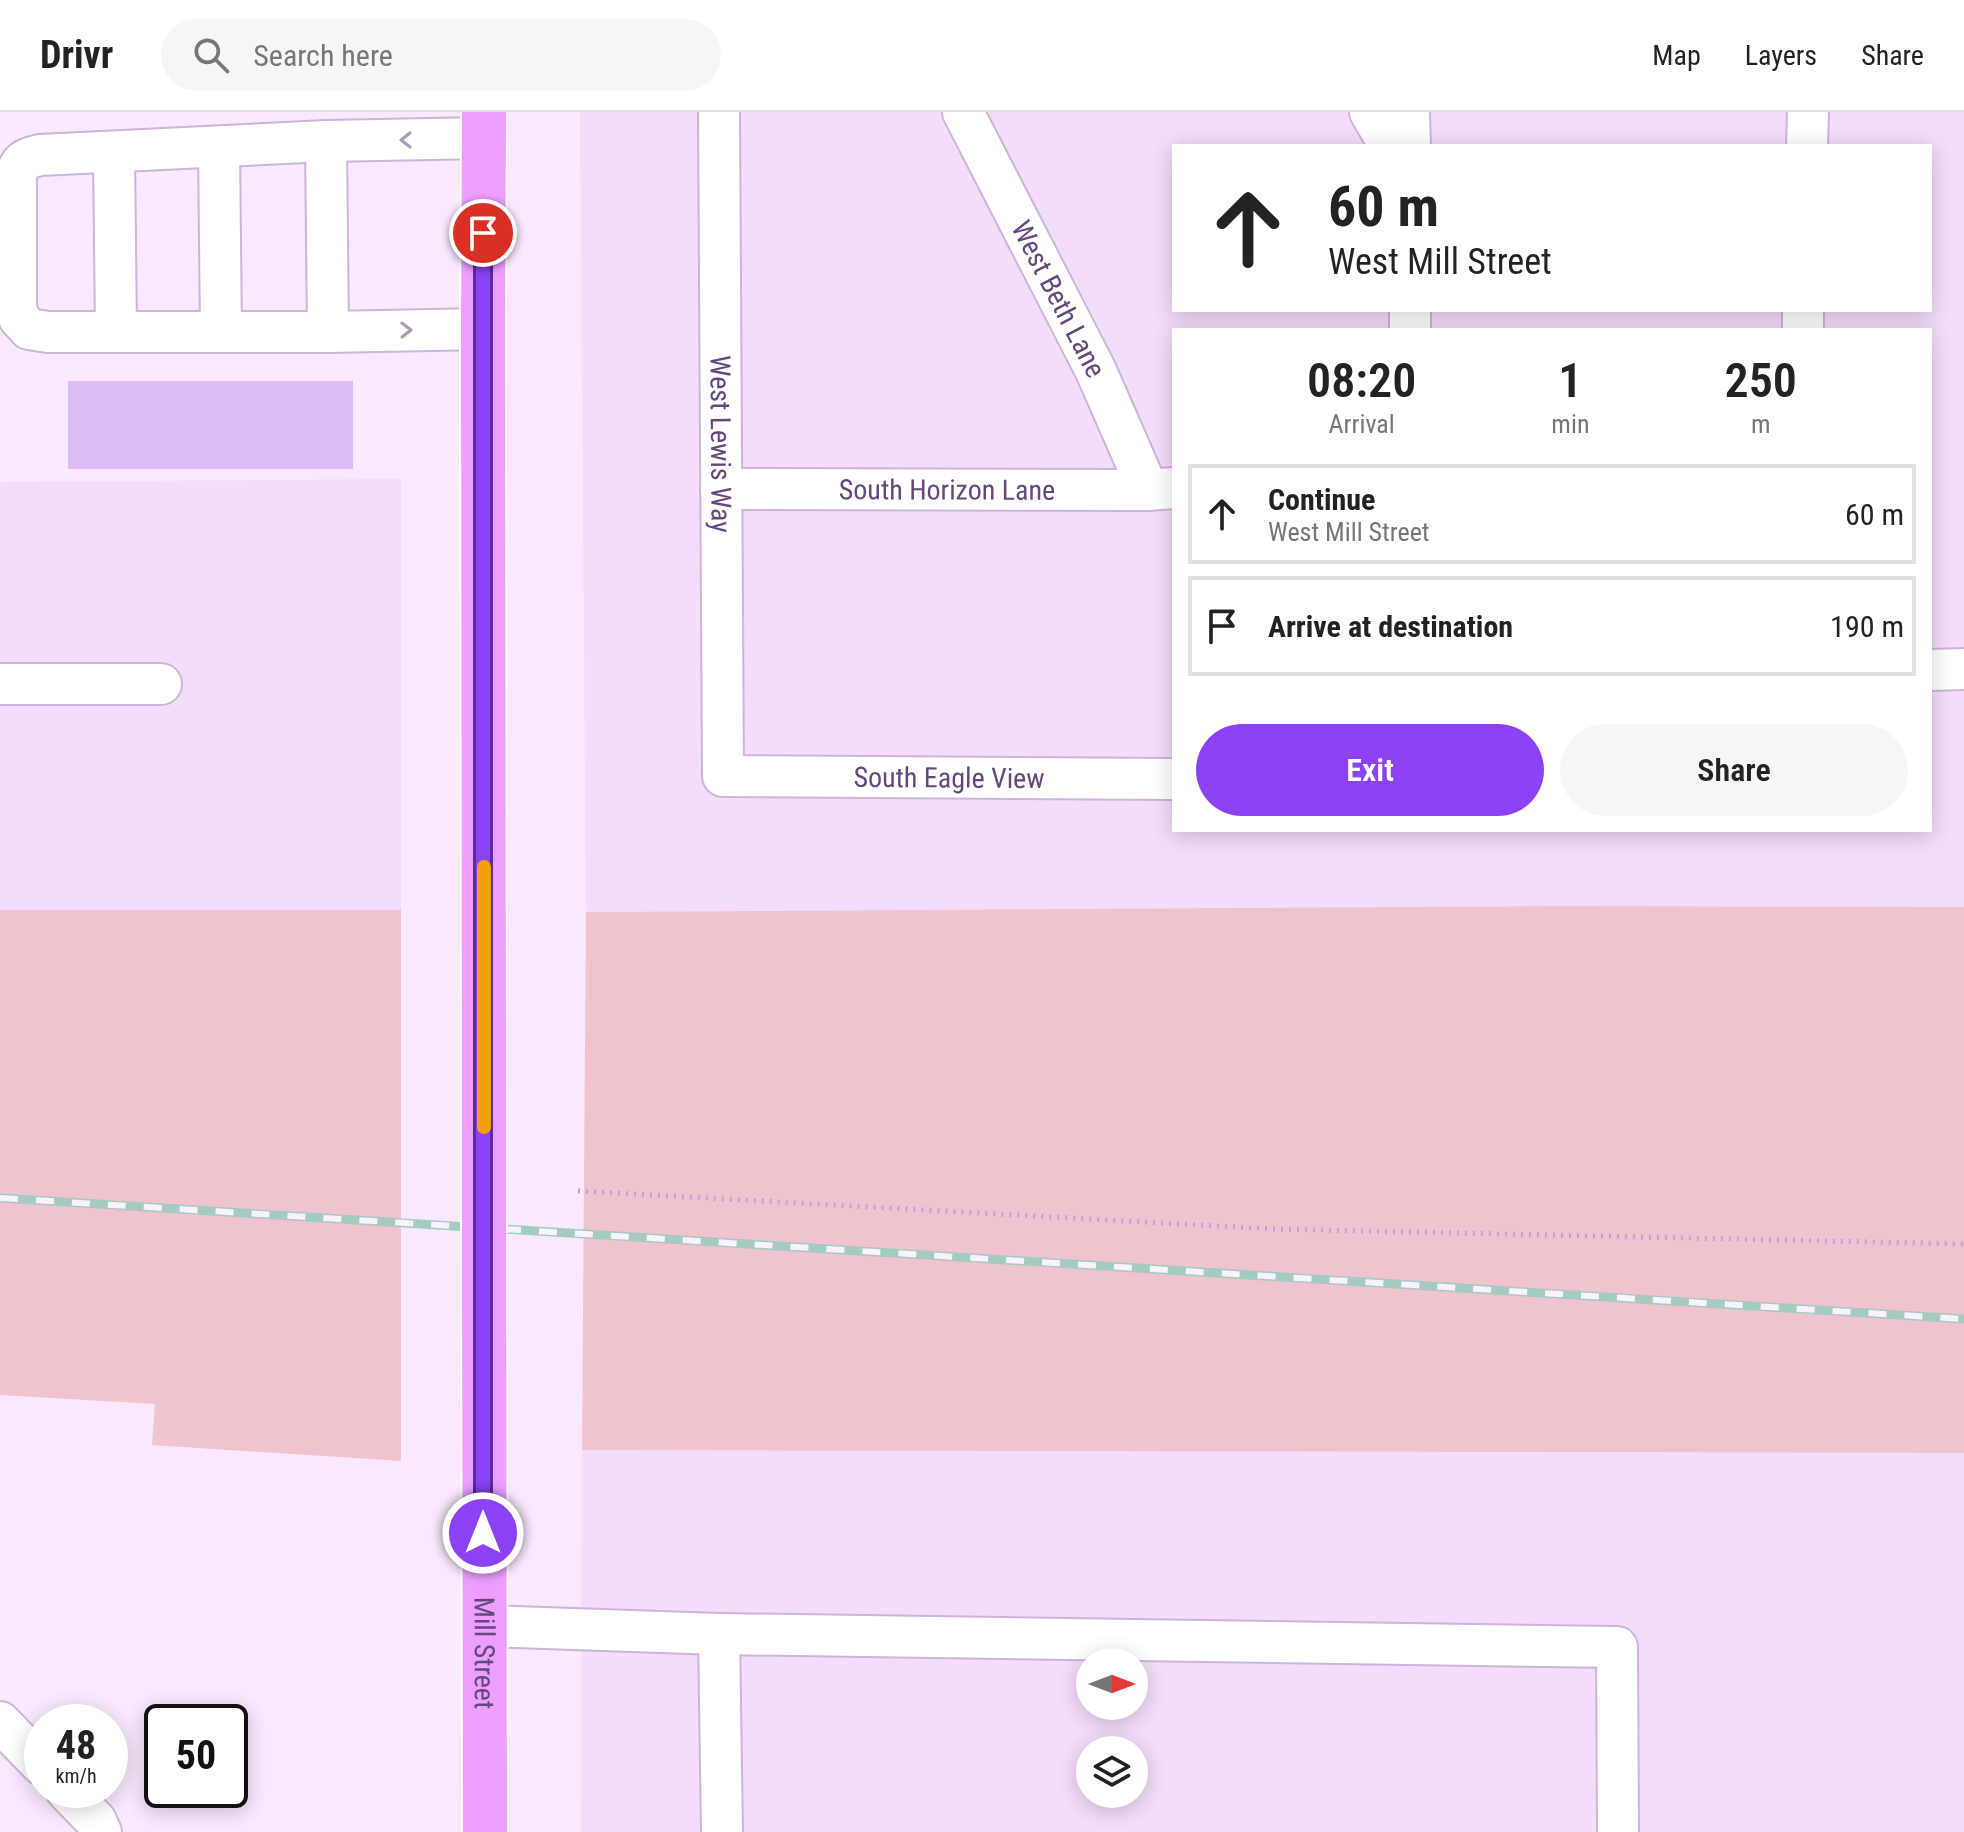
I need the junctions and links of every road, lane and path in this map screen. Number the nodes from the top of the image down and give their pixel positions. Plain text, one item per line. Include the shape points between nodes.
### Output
1 (719, 112) edge
2 (963, 112) edge
3 (1370, 112) edge
4 (1409, 112) edge
5 (1808, 112) edge
6 (484, 125) edge
7 (326, 141) junction
8 (1389, 144) edge
9 (1410, 144) edge
10 (1807, 144) edge
11 (219, 147) junction
12 (114, 152) junction
13 (483, 329) junction
14 (116, 332) junction
15 (221, 332) junction
16 (328, 332) junction
17 (721, 489) junction
18 (1161, 489) edge
19 (1964, 669) edge
20 (1932, 670) edge
21 (0, 684) edge
22 (161, 684) dead end
23 (723, 776) joint
24 (1172, 779) edge
25 (578, 1191) dead end
26 (1964, 1244) edge
27 (483, 1626) junction
28 (719, 1634) junction
29 (0, 1722) edge
30 (24, 1747) edge
31 (82, 1808) edge
32 (98, 1826) edge
33 (485, 1832) edge
34 (722, 1832) edge
35 (1618, 1832) edge

1 - 17 street, West Lewis Way
2 - 18 street, West Beth Lane
3 - 8 street
4 - 9 street
5 - 10 street
6 -> 7 street
6 - 13 main road, Mill Street
7 - 11 street
7 - 16 street
11 - 12 street
11 - 15 street
12 - 14 street
12 - 14 street via 40,155 18,167 16,307 29,329
16 -> 13 street
13 - 27 main road, Mill Street, bridge
14 - 15 street
15 - 16 street
17 - 18 street, South Horizon Lane
17 - 23 street, West Lewis Way
19 - 20 street
21 - 22 street
23 - 24 street, South Eagle View
25 - 26 path via 1272,1229
27 - 28 street
27 - 33 main road, Mill Street
28 - 34 street
28 - 35 street via 1617,1647
29 - 30 street
31 - 32 street

